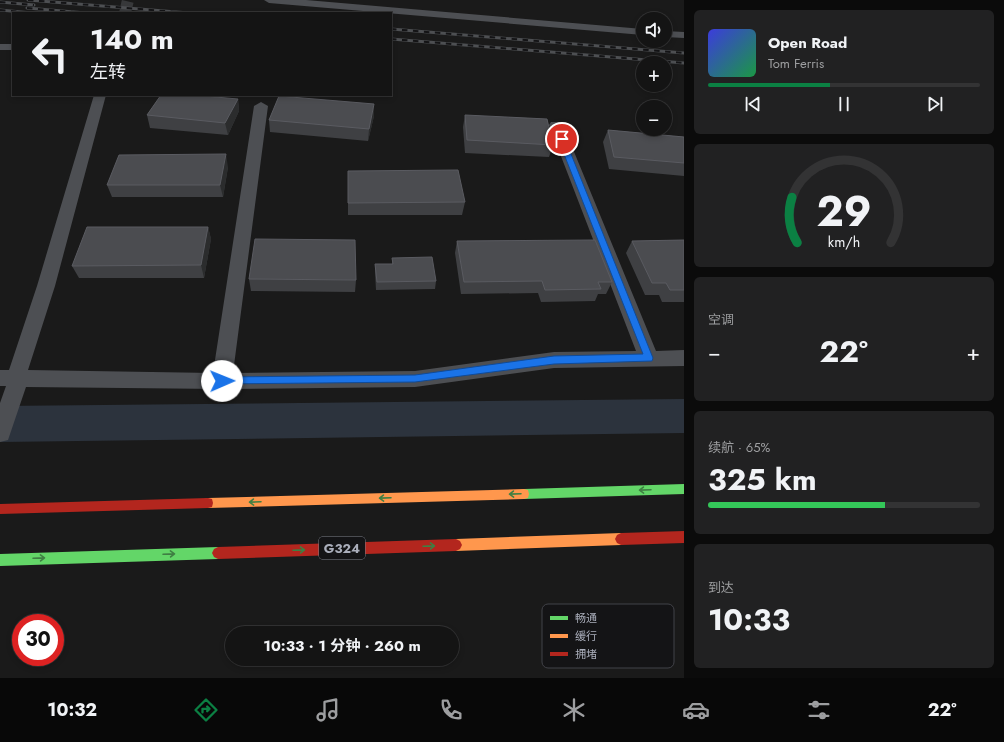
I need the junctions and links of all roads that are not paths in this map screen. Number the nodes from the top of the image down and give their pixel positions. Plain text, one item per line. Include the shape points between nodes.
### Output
1 (269, 0) edge
2 (636, 31) edge
3 (672, 34) edge
4 (684, 35) edge
5 (0, 47) edge
6 (12, 47) edge
7 (100, 96) edge
8 (261, 106) dead end
9 (556, 125) dead end
10 (649, 358) junction
11 (684, 358) edge
12 (11, 381) edge
13 (222, 381) junction
14 (0, 433) edge
15 (684, 489) edge
16 (0, 509) edge
17 (684, 537) edge
18 (2, 561) edge

1 - 2 street
3 - 4 street
5 - 6 street
7 - 12 street via 46,286
8 - 13 street
9 - 10 street
10 - 11 street
10 - 13 street via 554,360 415,378
12 - 13 street
12 - 14 street
15 -> 16 highway
18 -> 17 highway, G324

